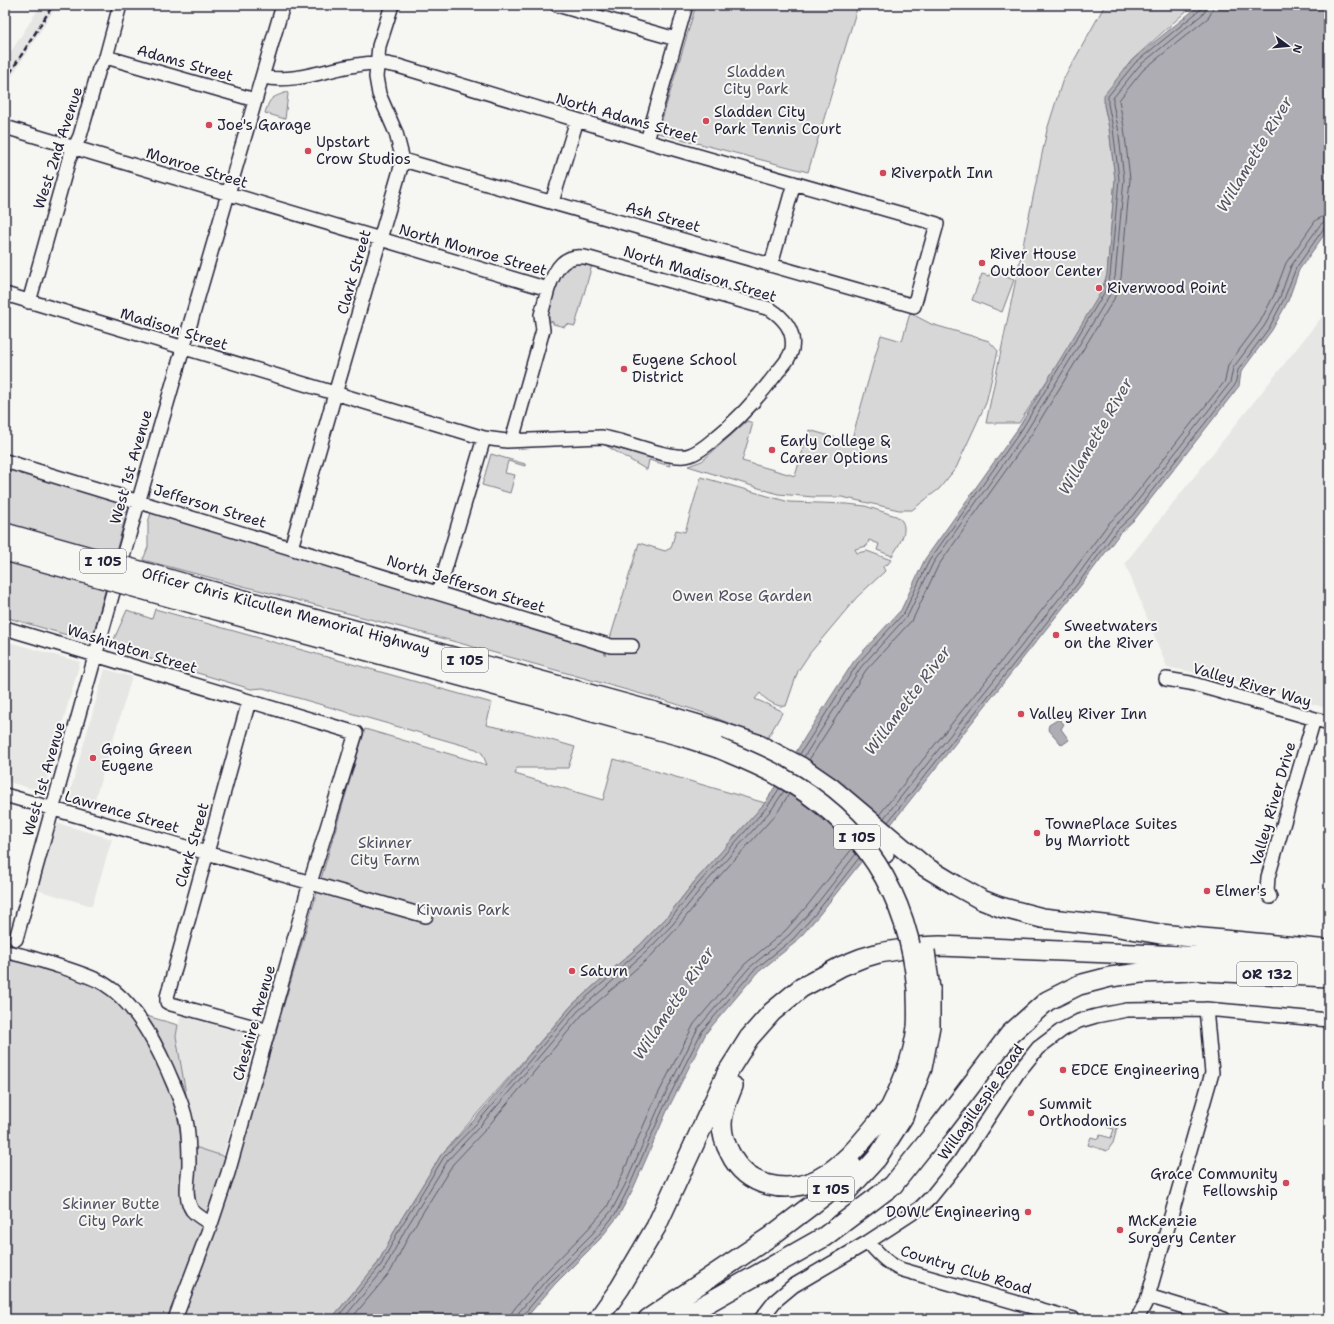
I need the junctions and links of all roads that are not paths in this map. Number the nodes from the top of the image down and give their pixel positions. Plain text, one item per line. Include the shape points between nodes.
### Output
1 (120, 5) edge
2 (283, 5) edge
3 (392, 5) edge
4 (557, 5) edge
5 (686, 5) edge
6 (676, 40) junction
7 (106, 57) junction
8 (377, 63) junction
9 (262, 77) junction
10 (255, 100) junction
11 (577, 120) junction
12 (5, 127) edge
13 (647, 141) junction
14 (75, 148) junction
15 (403, 160) junction
16 (794, 184) junction
17 (228, 194) junction
18 (552, 202) junction
19 (380, 240) junction
20 (565, 261) joint
21 (771, 265) junction
22 (548, 290) junction
23 (5, 294) edge
24 (30, 302) junction
25 (914, 306) joint
26 (182, 348) junction
27 (335, 394) junction
28 (484, 438) junction
29 (512, 440) junction
30 (5, 461) edge
31 (138, 501) junction
32 (5, 533) edge
33 (291, 548) junction
34 (5, 551) edge
35 (438, 593) junction
36 (5, 628) edge
37 (632, 646) dead end
38 (96, 655) junction
39 (1166, 679) dead end
40 (249, 701) junction
41 (1314, 719) junction
42 (1329, 723) edge
43 (356, 733) joint
44 (723, 742) junction
45 (5, 795) edge
46 (52, 809) junction
47 (207, 854) junction
48 (310, 883) junction
49 (1270, 897) dead end
50 (426, 916) dead end
51 (1113, 926) junction
52 (1329, 937) edge
53 (16, 939) dead end
54 (1329, 950) edge
55 (5, 952) edge
56 (1329, 962) edge
57 (1204, 970) junction
58 (1329, 978) edge
59 (923, 989) junction
60 (1206, 1009) junction
61 (1329, 1020) edge
62 (269, 1031) junction
63 (891, 1107) junction
64 (211, 1224) junction
65 (868, 1242) junction
66 (1148, 1296) junction
67 (175, 1319) edge
68 (598, 1319) edge
69 (648, 1319) edge
70 (678, 1319) edge
71 (761, 1319) edge
72 (1074, 1319) edge
73 (1138, 1319) edge
74 (1224, 1319) edge

1 - 7 street, West 2nd Avenue
2 - 9 street, West 1st Avenue
3 - 8 street via 379,46
4 - 6 street
5 - 6 street
6 - 13 street
7 - 10 street, Adams Street
7 - 14 street, West 2nd Avenue via 99,69
8 - 9 street via 285,80
8 - 11 street, North Adams Street via 398,66
8 - 15 street via 379,94 396,133
9 - 10 street, West 1st Avenue
10 - 17 street, West 1st Avenue
11 - 13 street, North Adams Street
11 - 18 street
12 - 14 street, Monroe Street
13 - 16 street, North Adams Street
14 - 17 street, Monroe Street
14 - 24 street, West 2nd Avenue via 69,159
15 - 18 street, Ash Street
15 - 19 street, Clark Street
16 - 21 street
16 - 25 street, North Adams Street via 937,224
17 - 19 street, Monroe Street
17 - 26 street, West 1st Avenue
18 - 21 street, Ash Street
19 - 22 street, North Monroe Street
19 - 27 street, Clark Street
20 - 22 street, North Monroe Street via 554,274
20 - 29 street, North Madison Street via 574,257 589,258 770,309 781,317 790,329 793,337 792,349 789,358 739,418 701,449 688,456 667,455 601,437
21 - 25 street, Ash Street
22 - 29 street via 541,315 543,330
23 - 24 street, Madison Street
24 - 26 street, Madison Street
26 - 27 street, Madison Street
26 - 31 street, West 1st Avenue
27 - 28 street, North Madison Street
27 - 33 street, Clark Street
28 - 29 street, North Madison Street
28 - 35 street
30 - 31 street, Jefferson Street
31 - 33 street, Jefferson Street
31 - 38 street, West 1st Avenue
32 - 44 highway, Officer Chris Kilcullen Memorial Highway / I 105, bridge via 655,712
33 - 35 street, North Jefferson Street
34 - 44 highway, Officer Chris Kilcullen Memorial Highway / I 105, bridge via 674,734
35 - 37 street, North Jefferson Street via 611,646
36 - 38 street, Washington Street
38 - 40 street, Washington Street
38 - 46 street, West 1st Avenue
39 - 41 street, Valley River Way via 1190,683
40 - 43 street, Washington Street
40 - 47 street, Clark Street
41 - 42 street, Valley River Way
41 - 49 street, Valley River Drive via 1269,876 1267,891
43 - 48 street, Cheshire Avenue
44 - 51 highway via 757,744 814,775 924,866 982,900 1042,918
44 - 59 highway, I 105, bridge via 808,780 848,812 884,854 901,883 918,925 927,960
45 - 46 street, Lawrence Street
46 - 47 street, Lawrence Street
46 - 53 street, West 1st Avenue
47 - 48 street, Lawrence Street
47 - 62 street, Clark Street via 167,997 168,1002
48 - 50 street, Lawrence Street
48 - 62 street, Cheshire Avenue
51 - 52 highway via 1161,926
51 - 54 highway via 1160,934
55 - 64 street via 72,970 103,983 118,994 143,1023 180,1098 189,1147 189,1204 197,1216
56 - 68 highway via 940,946 879,953 842,966 801,988 772,1012 749,1038 727,1073 656,1226 620,1288
57 - 58 highway, OR 132
57 - 63 highway via 1141,964 946,955 905,958 846,975 802,1001 774,1024 753,1051 725,1105 723,1134 734,1162 746,1174 764,1184 785,1188 802,1185 834,1168 857,1148
57 - 70 highway via 1110,977 1079,985 1047,1001 1010,1034 893,1184 824,1237
59 - 63 highway, I 105 via 909,1064
59 - 70 highway, I 105 via 930,1026 922,1068 904,1117 877,1158 833,1206
60 - 61 street, Willagillespie Road
60 - 65 street, Willagillespie Road via 1127,1010 1079,1021 1062,1030 1038,1048 960,1161 931,1197 907,1217
60 - 66 street via 1212,1074
62 - 64 street, Cheshire Avenue
63 - 69 highway, I 105 via 867,1150 825,1195 771,1236
64 - 67 street, Cheshire Avenue
65 - 71 street via 793,1286 775,1301
65 - 72 street, Country Club Road via 892,1265 903,1270
66 - 73 street
66 - 74 street

